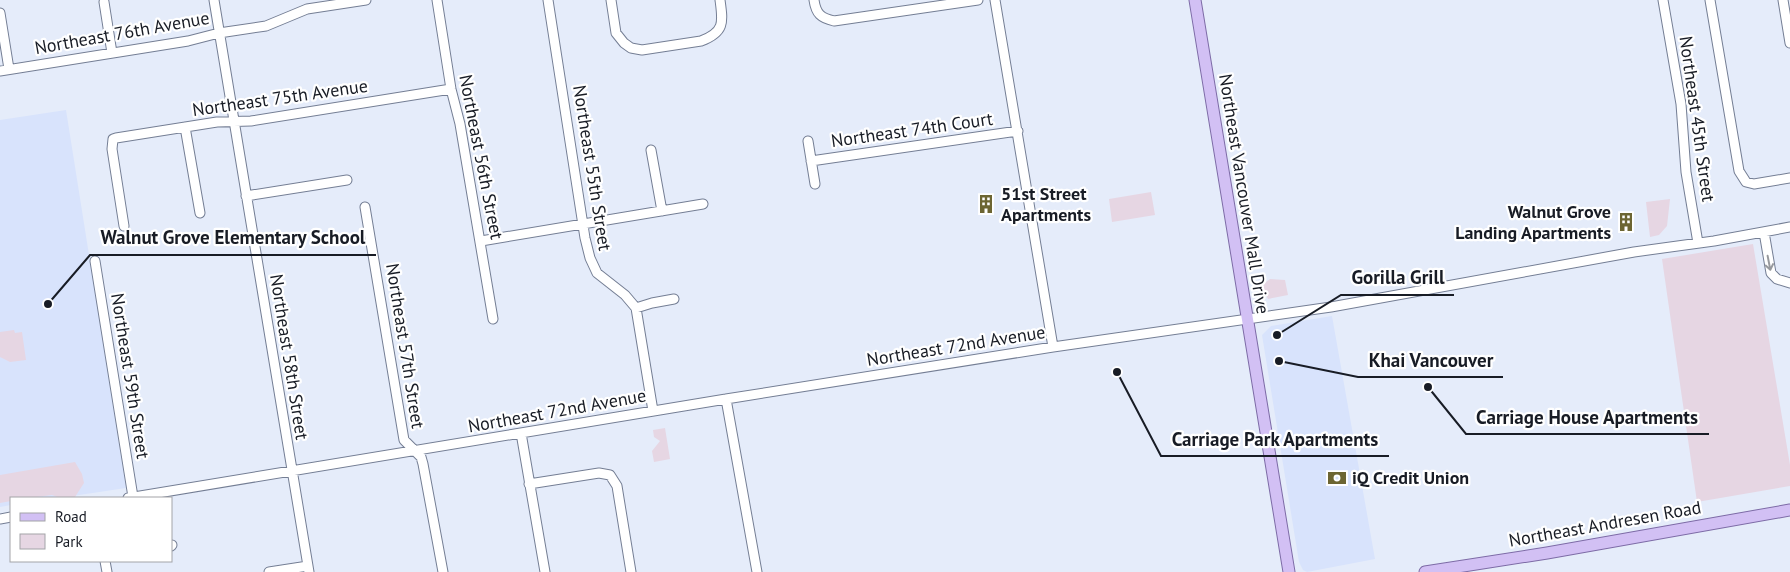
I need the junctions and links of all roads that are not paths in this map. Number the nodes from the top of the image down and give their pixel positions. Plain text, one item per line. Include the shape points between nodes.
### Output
1 (214, 0) edge
2 (366, 0) edge
3 (436, 0) edge
4 (548, 0) edge
5 (611, 0) edge
6 (720, 0) edge
7 (814, 0) edge
8 (978, 0) edge
9 (995, 0) edge
10 (1194, 0) edge
11 (1663, 0) edge
12 (1710, 0) edge
13 (1783, 0) edge
14 (104, 2) dead end
15 (940, 2) edge
16 (328, 3) edge
17 (0, 13) edge
18 (219, 33) junction
19 (1790, 43) edge
20 (112, 53) junction
21 (5, 70) edge
22 (451, 89) junction
23 (233, 121) junction
24 (185, 127) junction
25 (1018, 131) junction
26 (808, 140) dead end
27 (651, 150) dead end
28 (811, 161) junction
29 (1790, 178) edge
30 (347, 180) dead end
31 (815, 184) dead end
32 (246, 196) junction
33 (704, 204) dead end
34 (365, 207) dead end
35 (662, 211) junction
36 (200, 213) dead end
37 (583, 224) junction
38 (124, 226) dead end
39 (1790, 227) edge
40 (1764, 232) junction
41 (481, 241) junction
42 (1698, 243) junction
43 (95, 260) dead end
44 (1790, 283) edge
45 (674, 299) dead end
46 (636, 308) junction
47 (493, 319) dead end
48 (1247, 319) junction
49 (1053, 347) junction
50 (726, 399) junction
51 (653, 411) junction
52 (521, 433) junction
53 (414, 452) junction
54 (292, 472) junction
55 (530, 484) junction
56 (131, 497) edge
57 (137, 497) edge
58 (1790, 510) edge
59 (308, 569) edge
60 (269, 572) edge
61 (443, 572) edge
62 (544, 572) edge
63 (631, 572) edge
64 (757, 572) edge
65 (1289, 572) edge
66 (1425, 572) edge

1 - 18 street, Northeast 58th Street
2 - 16 street, Northeast 76th Avenue
3 - 22 street, Northeast 56th Street
4 - 37 street, Northeast 55th Street
5 - 6 street via 616,33 624,44 642,50 710,38 723,20
7 - 15 street via 815,10 822,18 834,21
8 - 15 street
9 - 25 street
10 - 48 main road, Northeast Vancouver Mall Drive
11 - 42 street, Northeast 45th Street via 1681,104 1686,172
12 - 29 street via 1740,171 1746,182 1754,184
13 - 19 street
14 - 20 street
16 - 18 street, Northeast 76th Avenue via 266,26
17 - 21 street
18 - 20 street, Northeast 76th Avenue
18 - 23 street, Northeast 58th Street
20 - 21 street, Northeast 76th Avenue
22 - 23 street, Northeast 75th Avenue via 251,121
22 - 41 street, Northeast 56th Street
23 - 24 street, Northeast 75th Avenue
23 - 32 street, Northeast 58th Street
24 - 36 street
24 - 38 street, Northeast 75th Avenue via 113,139
25 - 28 street, Northeast 74th Court
25 - 49 street
26 - 28 street, Northeast 74th Court
27 - 35 street
28 - 31 street, Northeast 74th Court
30 - 32 street
32 - 54 street, Northeast 58th Street
33 - 35 street
34 - 53 street, Northeast 57th Street via 404,440
35 - 37 street
37 - 41 street
37 - 46 street, Northeast 55th Street via 590,258 597,273
39 - 40 street, Northeast 72nd Avenue
40 - 42 street, Northeast 72nd Avenue
40 -> 44 street via 1771,273
41 - 47 street, Northeast 56th Street
42 - 48 street, Northeast 72nd Avenue
43 - 56 street, Northeast 59th Street
45 - 46 street
46 - 51 street
48 - 49 street, Northeast 72nd Avenue
48 - 65 main road, Northeast Vancouver Mall Drive
49 - 50 street, Northeast 72nd Avenue
50 - 51 street, Northeast 72nd Avenue
50 - 64 street
51 - 52 street, Northeast 72nd Avenue
52 - 53 street, Northeast 72nd Avenue
52 - 55 street
53 - 54 street, Northeast 72nd Avenue
53 - 61 street, Northeast 57th Street via 424,464
54 - 57 street, Northeast 72nd Avenue
54 - 59 street, Northeast 58th Street
55 - 62 street
55 - 63 street via 610,474 617,486
58 - 66 main road, Northeast Andresen Road
59 - 60 street

